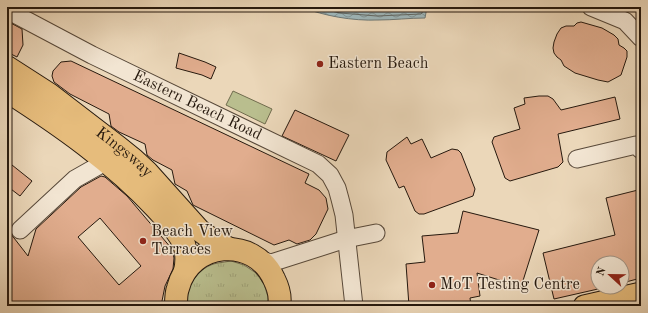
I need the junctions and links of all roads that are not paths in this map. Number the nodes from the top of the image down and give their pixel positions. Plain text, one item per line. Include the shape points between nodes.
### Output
1 (590, 7) edge
2 (7, 10) edge
3 (641, 38) edge
4 (7, 67) edge
5 (7, 91) edge
6 (77, 140) junction
7 (641, 150) edge
8 (576, 159) dead end
9 (105, 162) junction
10 (136, 162) junction
11 (20, 230) dead end
12 (376, 233) dead end
13 (346, 239) junction
14 (230, 249) junction
15 (261, 260) junction
16 (185, 271) junction
17 (641, 293) edge
18 (176, 306) edge
19 (279, 306) edge
20 (354, 306) edge
21 (584, 306) edge

1 - 3 street via 625,21
2 - 13 street, Eastern Beach Road via 92,55 318,164 330,175 337,188 344,215
4 - 10 highway, Kingsway via 49,94
5 - 6 highway, Kingsway
6 - 9 highway, Kingsway
6 - 10 street
7 - 8 street via 636,145
9 - 11 street via 75,180
9 - 16 highway, Kingsway via 134,185 173,227 182,240 186,253
10 - 14 highway, Kingsway via 199,230
12 - 13 street
13 - 15 street via 271,262
13 - 20 street, Eastern Beach Road
14 - 15 highway via 247,252
14 - 16 highway via 210,252 196,260
15 - 19 highway via 271,272 278,287
16 - 18 highway via 178,288
17 - 21 main road

